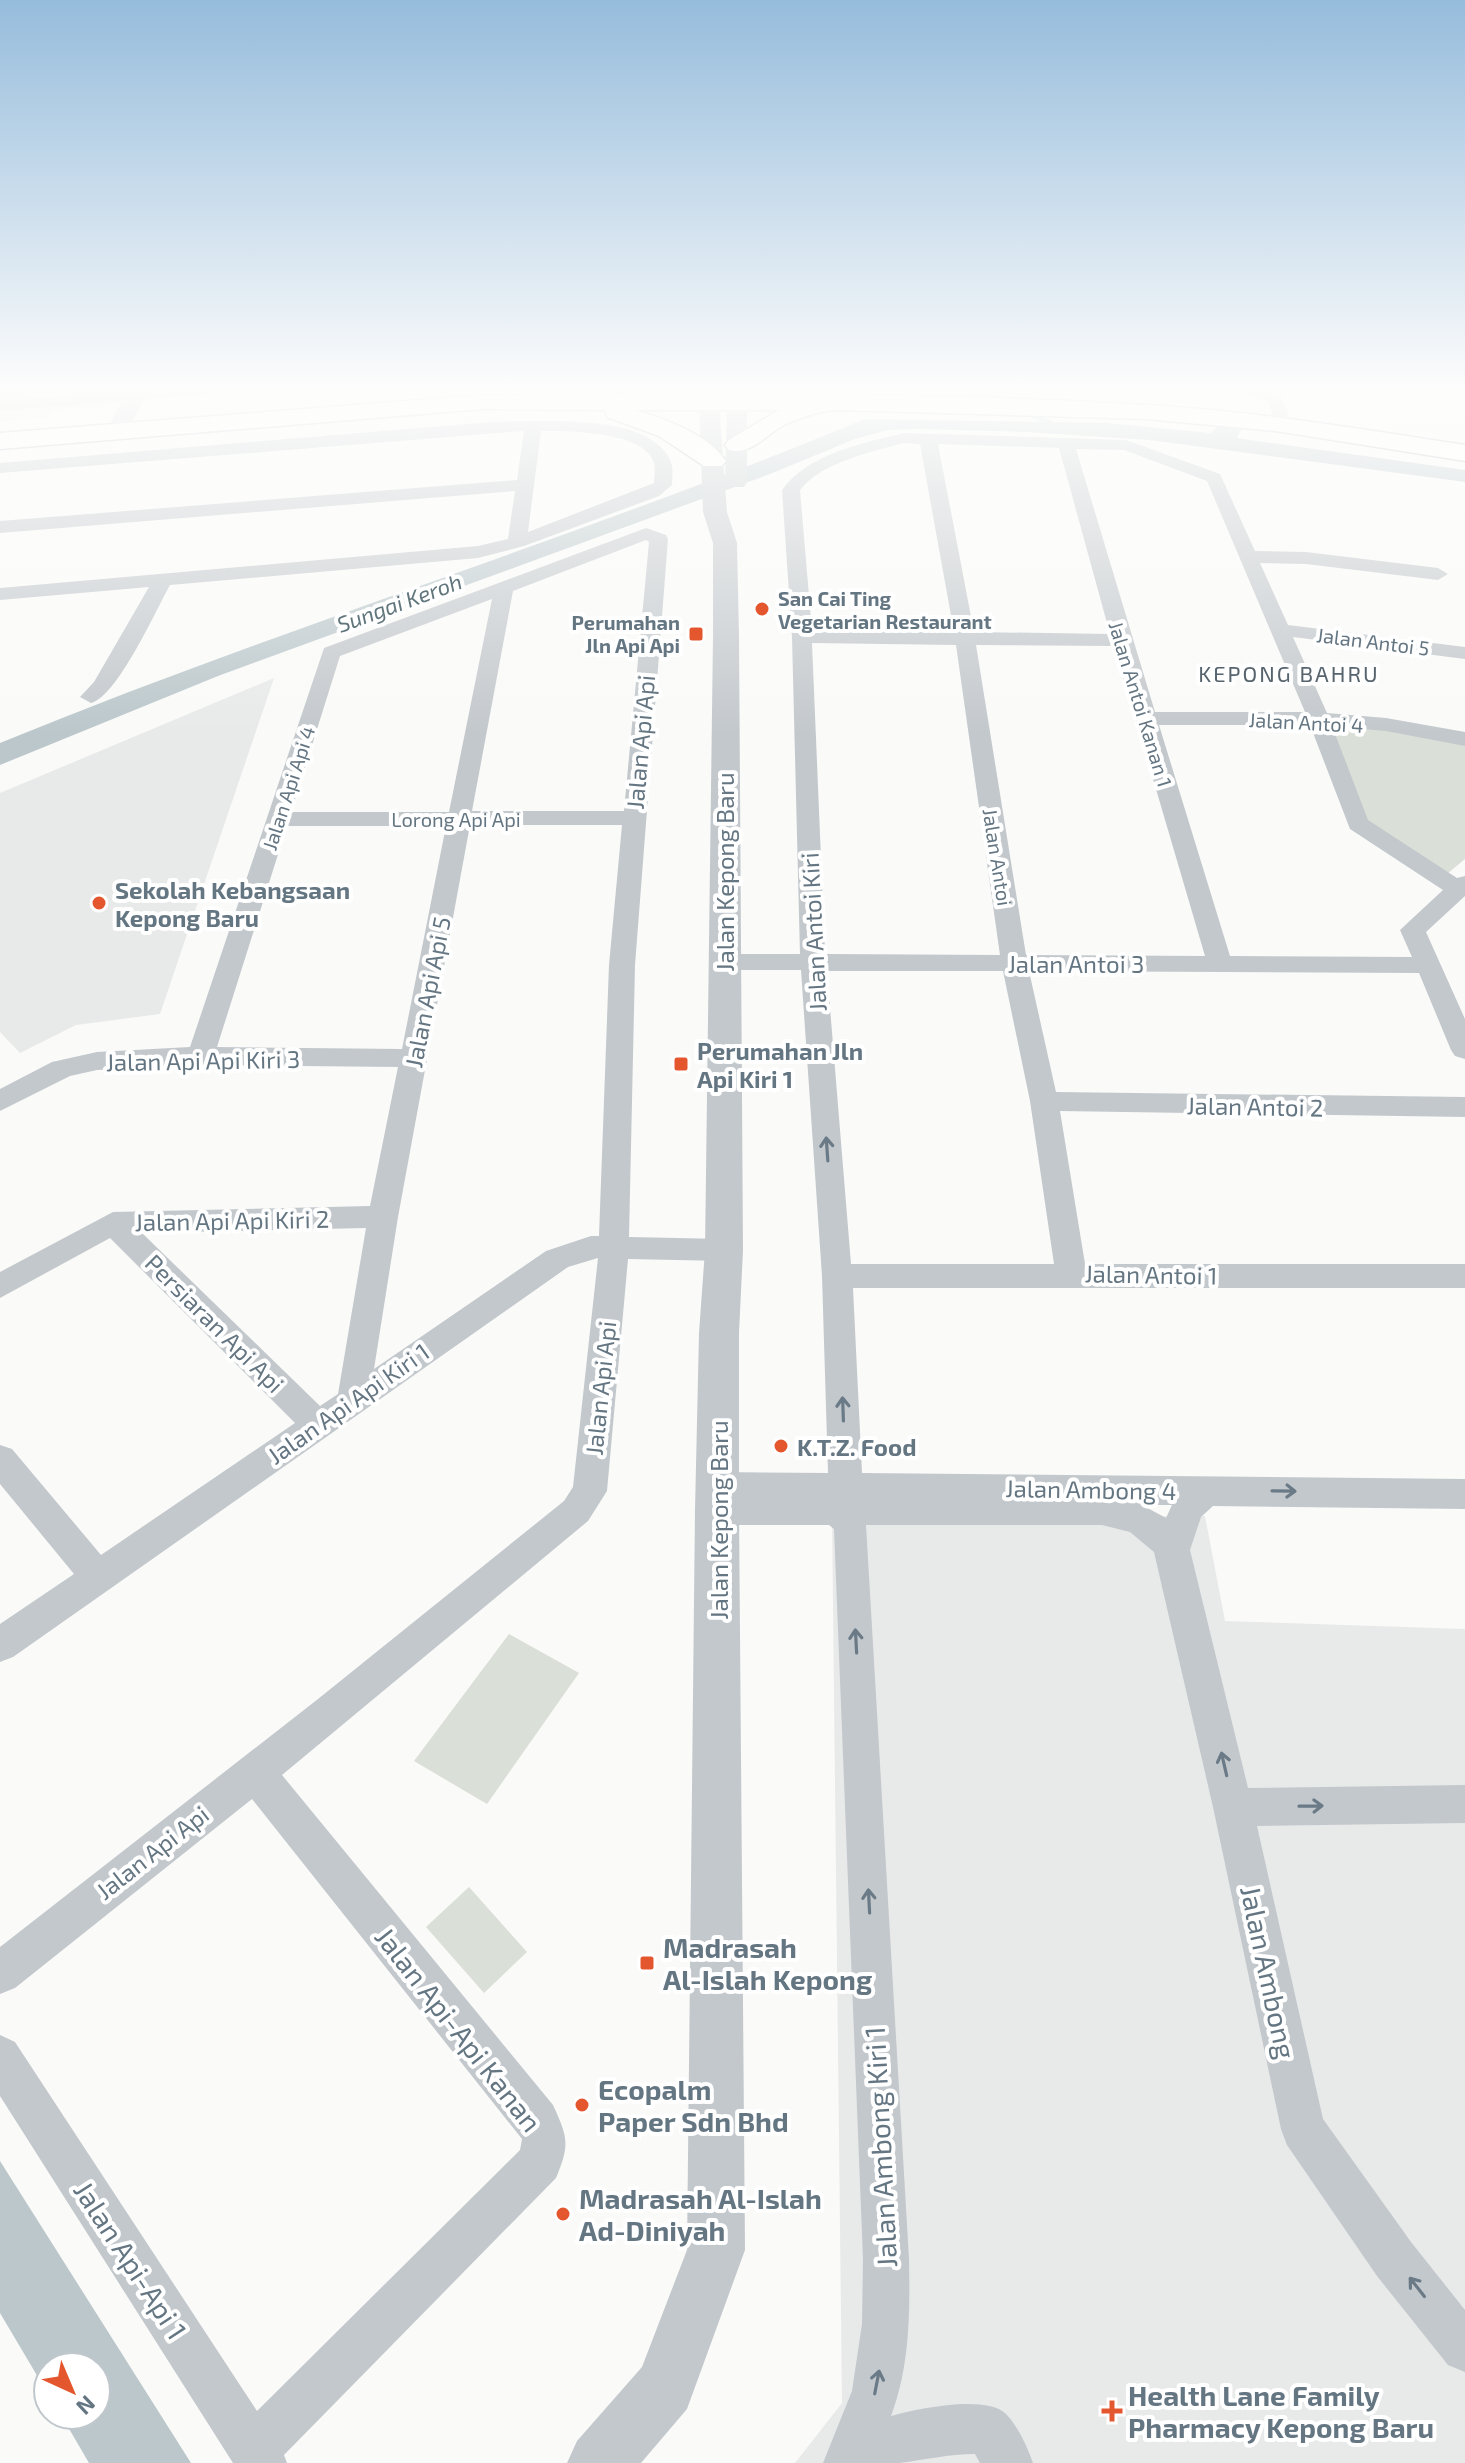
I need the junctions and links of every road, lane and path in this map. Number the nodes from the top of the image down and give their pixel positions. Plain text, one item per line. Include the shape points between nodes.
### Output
1 (288, 504) edge
2 (522, 504) edge
3 (621, 504) edge
4 (725, 504) edge
5 (792, 504) edge
6 (940, 504) edge
7 (1084, 504) edge
8 (1225, 504) edge
9 (0, 527) edge
10 (517, 542) junction
11 (1248, 557) junction
12 (1438, 574) dead end
13 (163, 580) junction
14 (504, 586) junction
15 (0, 595) edge
16 (1280, 630) junction
17 (802, 637) junction
18 (965, 639) junction
19 (1123, 640) junction
20 (1465, 653) edge
21 (91, 697) dead end
22 (1318, 718) junction
23 (1146, 719) junction
24 (1465, 739) edge
25 (634, 818) junction
26 (279, 819) junction
27 (460, 820) junction
28 (1462, 886) edge
29 (724, 962) junction
30 (813, 962) junction
31 (1014, 963) junction
32 (1220, 964) junction
33 (1428, 965) junction
34 (1465, 1050) edge
35 (201, 1056) junction
36 (414, 1058) junction
37 (0, 1100) edge
38 (1044, 1101) junction
39 (1465, 1107) edge
40 (383, 1217) junction
41 (113, 1223) junction
42 (614, 1248) junction
43 (724, 1250) junction
44 (1071, 1273) junction
45 (837, 1276) junction
46 (1465, 1276) edge
47 (0, 1286) edge
48 (353, 1399) junction
49 (317, 1424) junction
50 (0, 1459) edge
51 (1206, 1490) junction
52 (1465, 1494) edge
53 (718, 1498) junction
54 (838, 1498) junction
55 (1172, 1550) junction
56 (98, 1577) junction
57 (0, 1645) edge
58 (254, 1771) junction
59 (1465, 1804) edge
60 (1233, 1807) junction
61 (0, 1973) edge
62 (0, 2057) edge
63 (1465, 2348) edge
64 (258, 2456) edge
65 (850, 2459) edge
66 (599, 2463) edge
67 (1008, 2463) edge

1 - 9 street
2 - 10 street
3 - 10 street
4 - 29 street, Jalan Kepong Baru
5 - 17 street, Jalan Antoi Kiri
6 - 18 street, Jalan Antoi
7 - 19 street, Jalan Antoi Kanan 1
8 - 11 street
10 - 13 street via 478,552
11 - 12 street via 1306,558
11 - 16 street
13 - 15 street
13 - 21 street
14 - 25 street, Jalan Api Api via 646,534 659,539
14 - 26 street, Jalan Api Api 4 via 329,656
14 - 27 street, Jalan Api Api 5
16 - 20 street, Jalan Antoi 5
16 - 22 street
17 - 18 street
17 - 30 street, Jalan Antoi Kiri
18 - 19 street
18 - 31 street, Jalan Antoi
19 - 23 street, Jalan Antoi Kanan 1
22 - 23 street, Jalan Antoi 4
22 - 24 street, Jalan Antoi 4
22 - 28 street via 1358,824
23 - 32 street, Jalan Antoi Kanan 1
25 - 27 street, Lorong Api Api
25 - 42 street, Jalan Api Api via 622,965
26 - 27 street, Lorong Api Api
26 - 35 street, Jalan Api Api 4
27 - 36 street, Jalan Api Api 5
28 - 33 street via 1413,930
29 - 30 street, Jalan Antoi 3
29 - 43 street, Jalan Kepong Baru
30 - 31 street, Jalan Antoi 3
45 -> 30 street, Jalan Antoi Kiri
31 - 32 street, Jalan Antoi 3
31 - 38 street, Jalan Antoi
32 - 33 street, Jalan Antoi 3
33 - 34 street
35 - 36 street, Jalan Api Api Kiri 3
35 - 37 street, Jalan Api Api Kiri 3 via 74,1066
36 - 40 street, Jalan Api Api 5
38 - 39 street, Jalan Antoi 2
38 - 44 street, Jalan Antoi
40 - 41 street, Jalan Api Api Kiri 2
40 - 48 street, Jalan Api Api 5
41 - 47 street, Jalan Api Api Kiri 2
41 - 49 street, Persiaran Api Api
42 - 43 street, Jalan Api Api Kiri 1
42 - 48 street, Jalan Api Api Kiri 1 via 591,1247 557,1259
42 - 58 street, Jalan Api Api via 590,1491 552,1531
43 - 53 street, Jalan Kepong Baru
44 - 45 street, Jalan Antoi 1
44 - 46 street, Jalan Antoi 1
54 -> 45 street, Jalan Antoi Kiri
48 - 49 street, Jalan Api Api Kiri 1
49 - 56 street, Jalan Api Api Kiri 1
50 - 56 street
51 -> 52 street, Jalan Ambong 4
51 - 54 street, Jalan Ambong 4
51 - 55 street via 1187,1509
53 - 54 street, Jalan Ambong 4
53 - 66 street, Jalan Kepong Baru via 716,2250 665,2387
54 - 55 street, Jalan Ambong 4 via 1118,1511 1140,1520
65 -> 54 street, Jalan Ambong Kiri 1 via 876,2391 886,2324 886,2259 851,1529
60 -> 55 street, Jalan Ambong
56 - 57 street, Jalan Api Api Kiri 1
58 - 61 street, Jalan Api Api
58 - 64 street, Jalan Api-Api Kanan via 545,2138 540,2162
60 -> 59 street
63 -> 60 street, Jalan Ambong via 1394,2259 1303,2129
62 - 64 street, Jalan Api-Api 1
65 - 67 street, Jalan Ambong Kiri 1 via 896,2436 941,2428 988,2430

